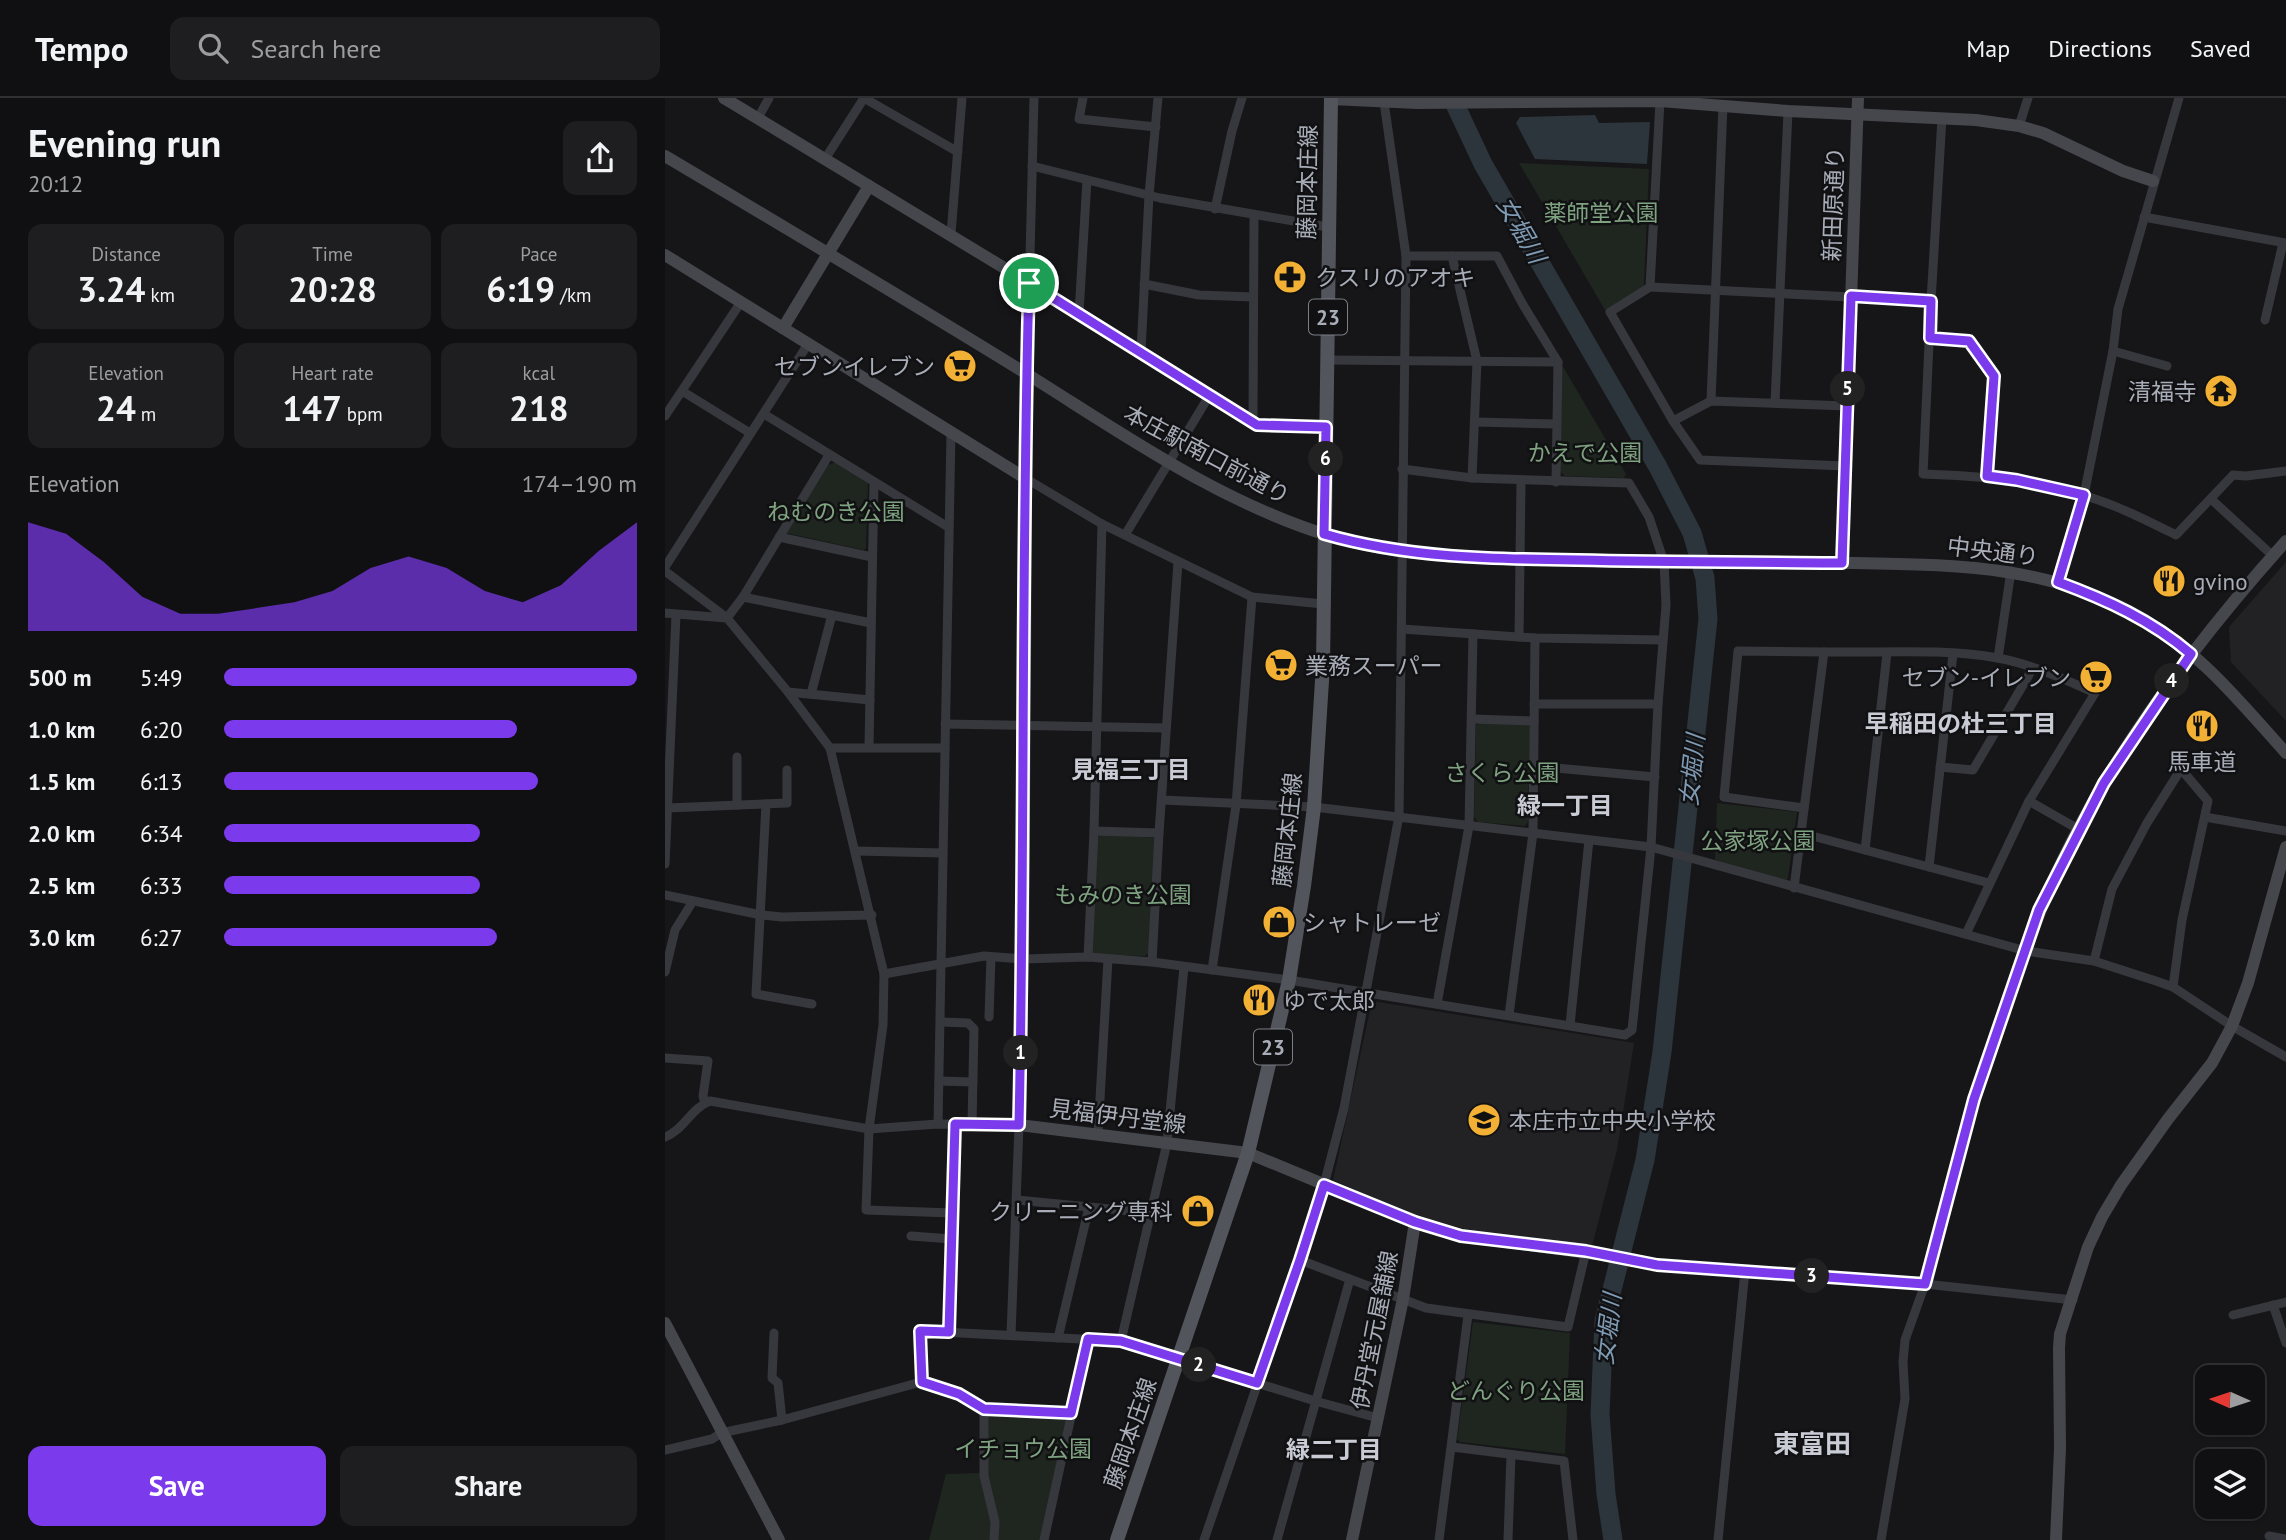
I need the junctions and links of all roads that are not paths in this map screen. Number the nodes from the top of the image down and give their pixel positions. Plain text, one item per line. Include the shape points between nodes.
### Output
1 (725, 98) edge
2 (769, 98) edge
3 (864, 98) edge
4 (962, 98) edge
5 (1034, 98) edge
6 (1083, 98) edge
7 (1159, 98) edge
8 (1242, 98) edge
9 (1858, 98) edge
10 (2028, 98) edge
11 (2179, 98) edge
12 (1331, 99) edge
13 (1638, 99) edge
14 (1660, 101) junction
15 (1384, 102) junction
16 (1723, 105) junction
17 (1788, 111) junction
18 (1857, 114) junction
19 (758, 118) junction
20 (1943, 118) junction
21 (2019, 126) junction
22 (1156, 127) junction
23 (958, 152) junction
24 (665, 156) edge
25 (825, 159) junction
26 (1032, 166) junction
27 (1087, 180) junction
28 (2153, 181) junction
29 (869, 186) junction
30 (1149, 195) junction
31 (1215, 209) junction
32 (1254, 216) junction
33 (2144, 217) junction
34 (1328, 228) junction
35 (951, 234) junction
36 (2284, 243) edge
37 (830, 254) junction
38 (1406, 256) junction
39 (1452, 256) junction
40 (666, 258) edge
41 (1029, 283) junction
42 (1144, 284) junction
43 (1650, 287) junction
44 (1716, 290) junction
45 (1780, 293) junction
46 (1851, 296) junction
47 (1253, 297) junction
48 (1931, 301) junction
49 (741, 302) junction
50 (1079, 313) junction
51 (2265, 320) dead end
52 (783, 328) junction
53 (1930, 338) junction
54 (808, 344) junction
55 (1141, 351) junction
56 (2112, 351) junction
57 (1328, 360) junction
58 (1406, 361) junction
59 (1477, 361) junction
60 (1558, 362) junction
61 (2167, 366) dead end
62 (1027, 374) junction
63 (682, 391) junction
64 (1209, 396) junction
65 (1711, 401) junction
66 (1775, 403) junction
67 (1847, 406) junction
68 (666, 414) edge
69 (764, 415) junction
70 (1252, 421) junction
71 (1673, 421) junction
72 (1475, 422) junction
73 (1556, 424) junction
74 (1326, 427) junction
75 (951, 432) junction
76 (750, 433) junction
77 (829, 455) junction
78 (1169, 463) junction
79 (1846, 466) junction
80 (1402, 469) junction
81 (2286, 471) edge
82 (1987, 476) junction
83 (1025, 478) junction
84 (1472, 478) junction
85 (1521, 481) junction
86 (874, 482) junction
87 (1556, 482) junction
88 (2084, 495) junction
89 (2211, 499) junction
90 (1102, 524) junction
91 (948, 527) junction
92 (1324, 534) junction
93 (1125, 536) junction
94 (779, 537) junction
95 (2286, 541) edge
96 (1403, 551) junction
97 (2273, 556) junction
98 (872, 557) junction
99 (1520, 559) junction
100 (1178, 562) junction
101 (1668, 562) junction
102 (1842, 563) junction
103 (665, 569) edge
104 (2011, 571) junction
105 (2058, 582) junction
106 (743, 597) junction
107 (1251, 597) junction
108 (1323, 604) junction
109 (665, 613) edge
110 (676, 615) junction
111 (831, 615) junction
112 (727, 618) junction
113 (871, 623) junction
114 (1402, 629) junction
115 (1473, 634) junction
116 (1519, 637) junction
117 (1535, 638) junction
118 (1663, 640) junction
119 (1824, 652) junction
120 (1887, 653) junction
121 (1953, 654) junction
122 (2191, 654) junction
123 (1998, 659) junction
124 (2033, 668) junction
125 (788, 692) junction
126 (811, 694) junction
127 (870, 700) junction
128 (1534, 704) junction
129 (1658, 704) junction
130 (1472, 719) junction
131 (1534, 721) junction
132 (945, 724) junction
133 (1023, 725) junction
134 (1096, 727) junction
135 (1166, 728) junction
136 (830, 747) junction
137 (869, 747) junction
138 (945, 748) junction
139 (2286, 753) edge
140 (737, 757) dead end
141 (1534, 766) junction
142 (1940, 767) junction
143 (787, 770) dead end
144 (1655, 777) junction
145 (1162, 800) junction
146 (2029, 801) junction
147 (766, 804) junction
148 (737, 805) junction
149 (1236, 805) junction
150 (1314, 807) junction
151 (667, 808) junction
152 (1804, 808) junction
153 (1399, 816) junction
154 (2205, 817) junction
155 (1469, 826) junction
156 (2078, 830) junction
157 (1094, 831) junction
158 (2286, 831) edge
159 (1159, 833) junction
160 (1533, 833) junction
161 (1801, 833) junction
162 (1589, 839) junction
163 (1651, 847) junction
164 (2286, 847) edge
165 (1865, 850) junction
166 (856, 851) junction
167 (943, 853) junction
168 (665, 863) edge
169 (1929, 867) junction
170 (1989, 883) junction
171 (1794, 888) junction
172 (665, 895) edge
173 (693, 901) junction
174 (761, 915) junction
175 (871, 915) junction
176 (1966, 934) junction
177 (2026, 951) junction
178 (991, 957) junction
179 (1087, 957) junction
180 (1023, 959) junction
181 (1108, 959) junction
182 (2094, 961) junction
183 (1152, 962) junction
184 (942, 965) junction
185 (1184, 967) junction
186 (1212, 970) junction
187 (665, 972) edge
188 (884, 974) junction
189 (1289, 980) junction
190 (2173, 986) junction
191 (1365, 993) junction
192 (812, 1004) dead end
193 (1437, 1004) junction
194 (1509, 1014) junction
195 (989, 1017) dead end
196 (941, 1022) junction
197 (1570, 1026) junction
198 (2232, 1026) junction
199 (2286, 1057) edge
200 (665, 1058) edge
201 (939, 1081) junction
202 (972, 1082) junction
203 (705, 1103) junction
204 (955, 1124) junction
205 (972, 1124) junction
206 (938, 1125) junction
207 (1019, 1125) junction
208 (869, 1129) junction
209 (1098, 1134) junction
210 (665, 1137) edge
211 (1167, 1143) junction
212 (1248, 1153) junction
213 (1324, 1185) junction
214 (1017, 1200) junction
215 (1089, 1207) junction
216 (953, 1213) junction
217 (1151, 1213) junction
218 (1415, 1222) junction
219 (911, 1236) dead end
220 (952, 1239) junction
221 (1591, 1253) junction
222 (1300, 1260) junction
223 (1745, 1271) junction
224 (1350, 1279) junction
225 (1925, 1284) junction
226 (1403, 1299) junction
227 (2073, 1300) junction
228 (2286, 1302) edge
229 (2273, 1305) junction
230 (1468, 1315) junction
231 (2233, 1315) dead end
232 (665, 1323) edge
233 (949, 1332) junction
234 (774, 1333) dead end
235 (1011, 1335) junction
236 (1058, 1338) junction
237 (1088, 1339) junction
238 (1121, 1341) junction
239 (2286, 1343) edge
240 (1180, 1359) junction
241 (922, 1382) junction
242 (1257, 1383) junction
243 (1315, 1401) junction
244 (984, 1409) junction
245 (1071, 1413) junction
246 (1378, 1418) junction
247 (782, 1420) junction
248 (721, 1433) junction
249 (1452, 1447) junction
250 (665, 1450) edge
251 (1511, 1455) junction
252 (2269, 1536) dead end
253 (2286, 1539) edge
254 (779, 1540) edge
255 (994, 1540) edge
256 (1044, 1540) edge
257 (1117, 1540) edge
258 (1204, 1540) edge
259 (1277, 1540) edge
260 (1352, 1540) edge
261 (1439, 1540) edge
262 (1508, 1540) edge
263 (1573, 1540) edge
264 (1718, 1540) edge
265 (1881, 1540) edge
266 (2056, 1540) edge

1 - 19 street
2 - 19 street
3 - 23 street
3 - 25 street
4 - 23 street
5 - 26 street
6 - 22 street via 1079,119
7 - 22 street
8 - 31 street
9 - 18 street, 新田原通り
10 - 21 street
11 - 28 street
12 - 15 street
12 - 34 main road, 藤岡本庄線 / 23
13 - 14 street
13 - 15 street
14 - 16 street
14 - 43 street
15 - 38 street
16 - 17 street
16 - 44 street
17 - 18 street
17 - 45 street
18 - 20 street
18 - 46 street, 新田原通り
19 - 25 street
20 - 21 street
20 - 48 street
21 - 28 street
22 - 30 street
23 - 35 street
24 - 37 street, 本庄駅南口前通り
25 - 29 street
26 - 27 street
26 - 41 street
27 - 30 street
27 - 50 street
28 - 33 street
29 - 35 street
29 - 37 street
30 - 31 street
30 - 42 street
31 - 32 street
32 - 34 street
32 - 47 street
33 - 36 street
33 - 56 street via 2118,309
34 - 57 main road, 藤岡本庄線 / 23
35 - 41 street
36 - 51 street
37 - 52 street
37 - 62 street, 本庄駅南口前通り
38 - 39 street
38 - 58 street
39 - 59 street
39 - 60 street via 1497,256
40 - 49 street
41 - 50 street
41 - 62 street
42 - 47 street via 1199,295
42 - 55 street
43 - 44 street
43 - 71 street via 1610,312
44 - 45 street
44 - 65 street
45 - 46 street
45 - 66 street
46 - 48 street
46 - 67 street, 新田原通り
47 - 70 street
48 - 53 street
49 - 52 street
49 - 63 street
50 - 55 street
52 - 54 street
53 - 82 street via 1969,341 1994,376
53 - 82 street via 1923,474
54 - 69 street
54 - 75 street
55 - 64 street
56 - 61 street
56 - 88 street
57 - 58 street
57 - 74 main road, 藤岡本庄線 / 23
58 - 59 street
58 - 80 street
59 - 60 street
59 - 72 street
60 - 73 street
62 - 78 street, 本庄駅南口前通り
62 - 83 street, 見福伊丹堂線
63 - 68 street
63 - 76 street
64 - 70 street
64 - 78 street
65 - 66 street
65 - 71 street
66 - 67 street
67 - 79 street, 新田原通り
69 - 76 street
69 - 77 street
70 - 74 street via 1257,425
71 - 79 street via 1700,460
72 - 73 street
72 - 84 street
73 - 87 street
74 - 92 main road, 藤岡本庄線 / 23
75 - 83 street
75 - 91 street
76 - 103 street
77 - 86 street
77 - 94 street
78 - 92 street, 本庄駅南口前通り via 1283,520
78 - 93 street
79 - 102 street, 新田原通り
80 - 84 street
80 - 96 street
81 - 89 street via 2233,475
82 - 88 street
83 - 90 street
83 - 133 street, 見福伊丹堂線
84 - 85 street
85 - 87 street
85 - 99 street
86 - 91 street
86 - 98 street
87 - 101 street via 1629,483
88 - 89 street via 2176,535
88 - 105 street
89 - 97 street
90 - 93 street
90 - 134 street
91 - 132 street
92 - 96 street, 本庄駅南口前通り
92 - 108 main road, 藤岡本庄線 / 23
93 - 100 street
94 - 98 street
94 - 106 street
95 - 97 street
96 - 99 street, 本庄駅南口前通り
96 - 114 street
97 - 122 street
98 - 113 street
99 - 101 street, 本庄駅南口前通り
99 - 116 street
100 - 107 street
100 - 135 street
101 - 102 street, 本庄駅南口前通り
101 - 118 street
102 - 104 street, 中央通り
103 - 112 street
104 - 105 street, 中央通り
104 - 123 street
105 - 122 street, 中央通り via 2119,606
106 - 111 street
106 - 112 street
107 - 108 street
107 - 149 street
108 - 150 main road, 藤岡本庄線 / 23
109 - 110 street
110 - 112 street
110 - 151 street
111 - 113 street
111 - 126 street
112 - 125 street
113 - 127 street
114 - 115 street
114 - 153 street
115 - 116 street
115 - 130 street
116 - 117 street
117 - 118 street
117 - 128 street
118 - 129 street
119 - 120 street
119 - 152 street
119 - 152 street via 1738,651 1724,797
120 - 121 street
120 - 165 street
121 - 123 street
121 - 142 street
122 - 139 street, 中央通り
122 - 156 street via 2104,783
123 - 124 street
124 - 142 street via 1973,770
124 - 146 street via 2095,693
125 - 126 street
125 - 136 street
126 - 127 street
127 - 137 street
128 - 129 street
128 - 131 street
129 - 144 street
130 - 131 street
130 - 155 street
131 - 141 street
132 - 133 street
132 - 138 street
133 - 134 street
133 - 180 street, 見福伊丹堂線
134 - 135 street
134 - 157 street
135 - 145 street
136 - 137 street
136 - 166 street
137 - 138 street
138 - 167 street
140 - 148 street
141 - 144 street
141 - 160 street
142 - 169 street
143 - 147 street via 787,803
144 - 163 street
145 - 149 street
145 - 159 street
146 - 156 street
146 - 170 street
147 - 148 street
147 - 174 street
148 - 151 street
149 - 150 street
149 - 186 street
150 - 153 street
150 - 189 main road, 藤岡本庄線 / 23
151 - 168 street
152 - 161 street
153 - 155 street
153 - 191 street
154 - 158 street
154 - 182 street via 2208,801 2181,769 2112,889
154 - 190 street
155 - 160 street
155 - 193 street
156 - 177 street via 2039,910
157 - 159 street
157 - 179 street
159 - 183 street
160 - 162 street
160 - 194 street
161 - 165 street
161 - 171 street
162 - 163 street
162 - 197 street
163 - 171 street
163 - 197 street via 1632,1030 1625,1035
164 - 198 street
165 - 169 street
166 - 167 street
166 - 175 street
167 - 184 street
169 - 170 street
170 - 176 street
171 - 176 street
172 - 173 street
173 - 174 street
173 - 187 street via 675,930
174 - 175 street
174 - 192 street via 755,994
175 - 188 street
176 - 177 street
177 - 182 street
177 - 225 street via 1974,1099
178 - 180 street
178 - 184 street
178 - 195 street
179 - 180 street
179 - 181 street
180 - 207 street, 見福伊丹堂線
181 - 183 street
181 - 209 street
182 - 190 street
183 - 185 street
184 - 188 street
184 - 196 street
185 - 186 street
185 - 211 street
186 - 189 street
188 - 208 street via 883,1025
189 - 191 street
189 - 212 main road, 藤岡本庄線 / 23
190 - 198 street
191 - 193 street
191 - 213 street
193 - 194 street
194 - 197 street
196 - 201 street
196 - 202 street via 968,1023 974,1029
198 - 199 street
198 - 227 street via 2212,1063 2168,1118 2102,1217
200 - 203 street via 708,1060
201 - 202 street
201 - 206 street
202 - 205 street
203 - 208 street via 716,1101
203 - 210 street
204 - 205 street
204 - 206 street
204 - 216 street
205 - 207 street
206 - 208 street
207 - 209 street, 見福伊丹堂線
207 - 214 street
208 - 216 street via 866,1210
209 - 211 street, 見福伊丹堂線
211 - 212 street, 見福伊丹堂線
211 - 217 street
212 - 213 street
212 - 240 main road, 藤岡本庄線 / 23
213 - 218 street
213 - 222 street
214 - 215 street
214 - 235 street
215 - 217 street
215 - 236 street
216 - 220 street
217 - 238 street
218 - 221 street via 1461,1236
218 - 226 street, 伊丹堂元屋舗線
219 - 220 street
220 - 233 street
221 - 223 street via 1657,1265
221 - 230 street via 1568,1327
222 - 224 street
222 - 242 street
223 - 225 street
223 - 264 street
224 - 226 street
224 - 243 street
225 - 227 street
225 - 265 street via 1905,1340 1905,1399
226 - 230 street
226 - 246 street, 伊丹堂元屋舗線
227 - 266 street via 2059,1348
228 - 229 street
229 - 231 street
229 - 239 street
230 - 249 street
232 - 248 street
233 - 235 street
233 - 241 street via 920,1331
234 - 247 street via 772,1378 778,1382
235 - 236 street
236 - 237 street
237 - 238 street
237 - 245 street
238 - 240 street
240 - 242 street
240 - 257 main road, 藤岡本庄線 / 23
241 - 244 street via 959,1394
241 - 247 street
242 - 243 street
242 - 258 street
243 - 246 street
243 - 259 street
244 - 245 street
244 - 255 street via 984,1476 995,1522
245 - 256 street
246 - 260 street, 伊丹堂元屋舗線
247 - 248 street
248 - 250 street
248 - 254 street
249 - 251 street
249 - 261 street
251 - 262 street
251 - 263 street via 1564,1461
252 - 253 street

